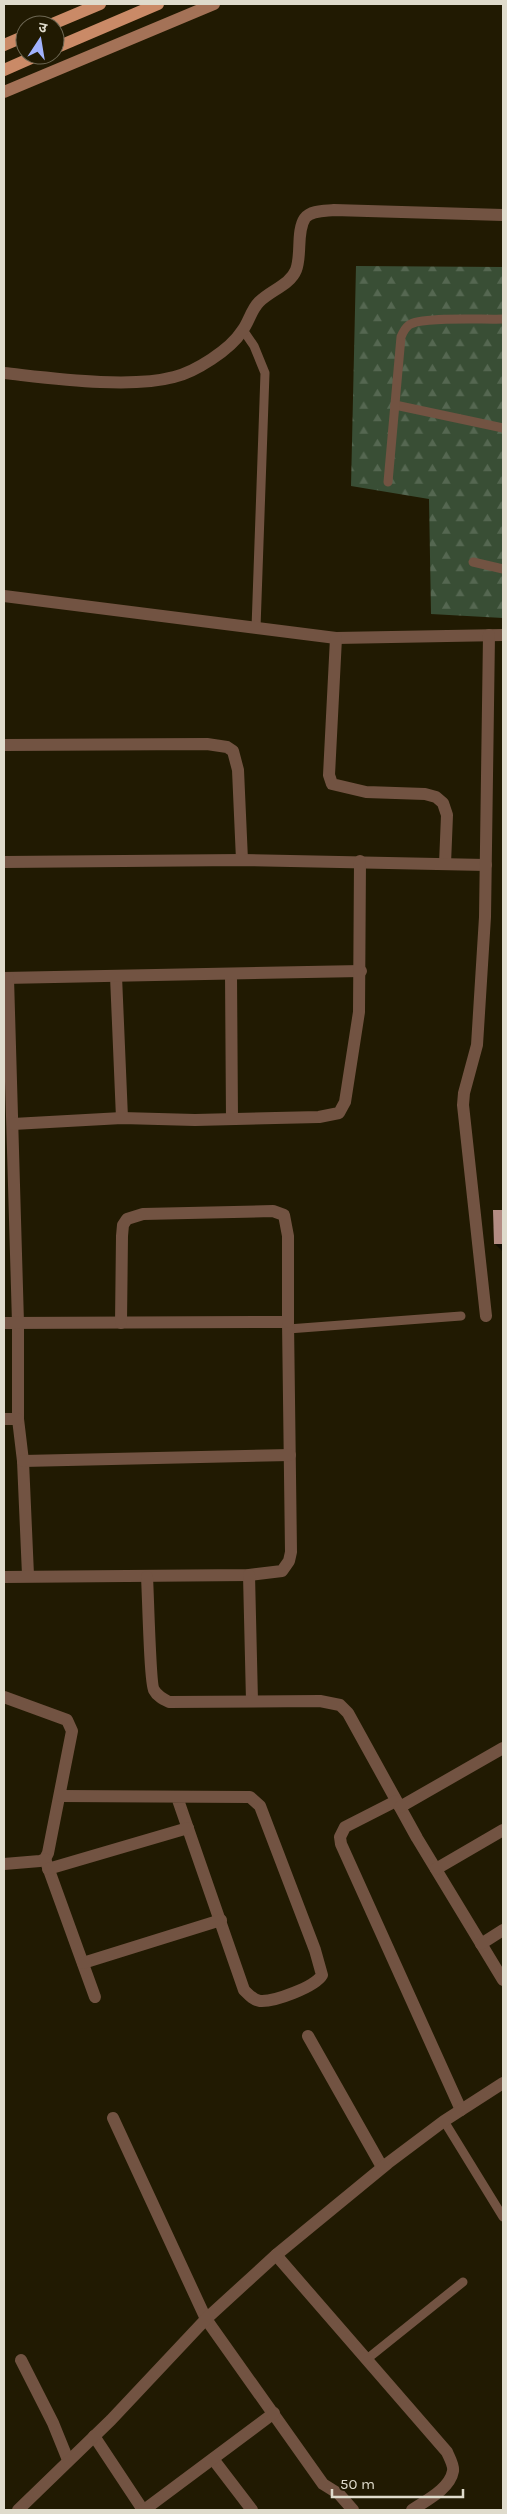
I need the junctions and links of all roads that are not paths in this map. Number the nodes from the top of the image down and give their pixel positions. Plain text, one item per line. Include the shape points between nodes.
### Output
1 (100, 4) edge
2 (158, 4) edge
3 (214, 4) edge
4 (65, 19) edge
5 (65, 44) edge
6 (4, 92) edge
7 (503, 214) edge
8 (503, 320) edge
9 (243, 330) junction
10 (4, 373) edge
11 (395, 405) junction
12 (503, 428) edge
13 (388, 482) dead end
14 (473, 562) dead end
15 (503, 569) edge
16 (4, 596) edge
17 (256, 628) junction
18 (489, 635) junction
19 (503, 636) edge
20 (336, 638) junction
21 (4, 745) edge
22 (242, 860) junction
23 (360, 861) junction
24 (4, 862) edge
25 (444, 864) junction
26 (486, 865) junction
27 (361, 971) junction
28 (231, 974) junction
29 (116, 976) junction
30 (6, 978) edge
31 (122, 1118) junction
32 (232, 1119) junction
33 (13, 1124) junction
34 (461, 1316) dead end
35 (486, 1316) dead end
36 (4, 1323) edge
37 (18, 1323) junction
38 (121, 1323) junction
39 (288, 1326) junction
40 (4, 1419) edge
41 (18, 1419) junction
42 (290, 1455) junction
43 (23, 1461) junction
44 (28, 1575) junction
45 (249, 1575) junction
46 (4, 1577) edge
47 (147, 1577) junction
48 (4, 1697) edge
49 (252, 1701) junction
50 (503, 1748) edge
51 (60, 1796) junction
52 (177, 1797) junction
53 (398, 1804) junction
54 (188, 1828) junction
55 (503, 1830) edge
56 (4, 1864) edge
57 (46, 1864) junction
58 (436, 1869) junction
59 (221, 1920) junction
60 (503, 1930) edge
61 (481, 1944) junction
62 (83, 1963) junction
63 (503, 1980) edge
64 (95, 1997) dead end
65 (308, 2036) dead end
66 (503, 2083) edge
67 (461, 2110) junction
68 (113, 2118) dead end
69 (444, 2121) junction
70 (382, 2166) junction
71 (503, 2217) edge
72 (276, 2255) junction
73 (463, 2282) dead end
74 (206, 2319) junction
75 (367, 2359) junction
76 (21, 2360) dead end
77 (274, 2413) junction
78 (94, 2436) junction
79 (213, 2459) junction
80 (68, 2460) junction
81 (21, 2510) edge
82 (143, 2510) edge
83 (252, 2510) edge
84 (353, 2510) edge
85 (412, 2510) edge

1 - 4 main road
2 - 5 main road
3 - 6 street
7 - 9 street via 334,210 310,214 302,225 299,262 294,275 260,302
8 - 11 lane via 431,320 409,325 401,337
9 - 10 street via 221,352 190,372 173,378 145,381 60,380
9 - 17 lane via 254,346 265,373
11 - 12 lane
11 - 13 lane
14 - 15 lane
16 - 17 street
17 - 20 street
18 - 19 street
18 - 20 street
18 - 26 street
20 - 25 street via 329,775 332,784 366,792 436,797 447,815
21 - 22 street via 207,744 227,747 233,751 238,770
22 - 23 street
22 - 24 street
23 - 25 street
23 - 27 street
25 - 26 street
26 - 35 street via 486,917 477,1045 463,1105
27 - 28 street
27 - 32 street via 354,1050 346,1102 340,1113 319,1118
28 - 29 street
28 - 32 street
29 - 30 street
29 - 31 street
30 - 33 street
31 - 32 street
31 - 33 street
33 - 37 street
34 - 39 lane
36 - 37 street
37 - 38 street
37 - 41 street
38 - 39 street
38 - 39 street via 122,1236 127,1219 142,1214 273,1211 284,1215 288,1236
39 - 42 street
40 - 41 street
41 - 43 street
42 - 43 street
42 - 45 street via 289,1561 282,1571
43 - 44 street
44 - 46 street
44 - 47 street
45 - 47 street
45 - 49 street
47 - 49 street via 152,1654 150,1681 153,1689 169,1702
48 - 51 street via 58,1716 70,1724 72,1740
49 - 53 street via 320,1701 340,1705 348,1713
50 - 53 street
51 - 52 street
51 - 57 street
52 - 54 street
52 - 59 street via 250,1797 260,1806 322,1975 301,1990 268,2000 255,2000 244,1990
53 - 58 street
53 - 67 street via 346,1827 341,1844
54 - 57 street
54 - 59 street
55 - 58 street
56 - 57 street
57 - 62 street
58 - 61 street
59 - 62 street
60 - 61 street
61 - 63 street
62 - 64 street
65 - 70 street
66 - 67 street
67 - 69 street
68 - 74 street
69 - 70 street
69 - 71 lane
70 - 72 street
72 - 74 street
72 - 75 street
73 - 75 lane
74 - 77 street
74 - 78 street
75 - 85 street via 447,2452 453,2469 442,2489
76 - 80 street
77 - 79 street
77 - 84 street via 322,2484 339,2494
78 - 80 street
78 - 82 street
79 - 82 street
79 - 83 street
80 - 81 street

